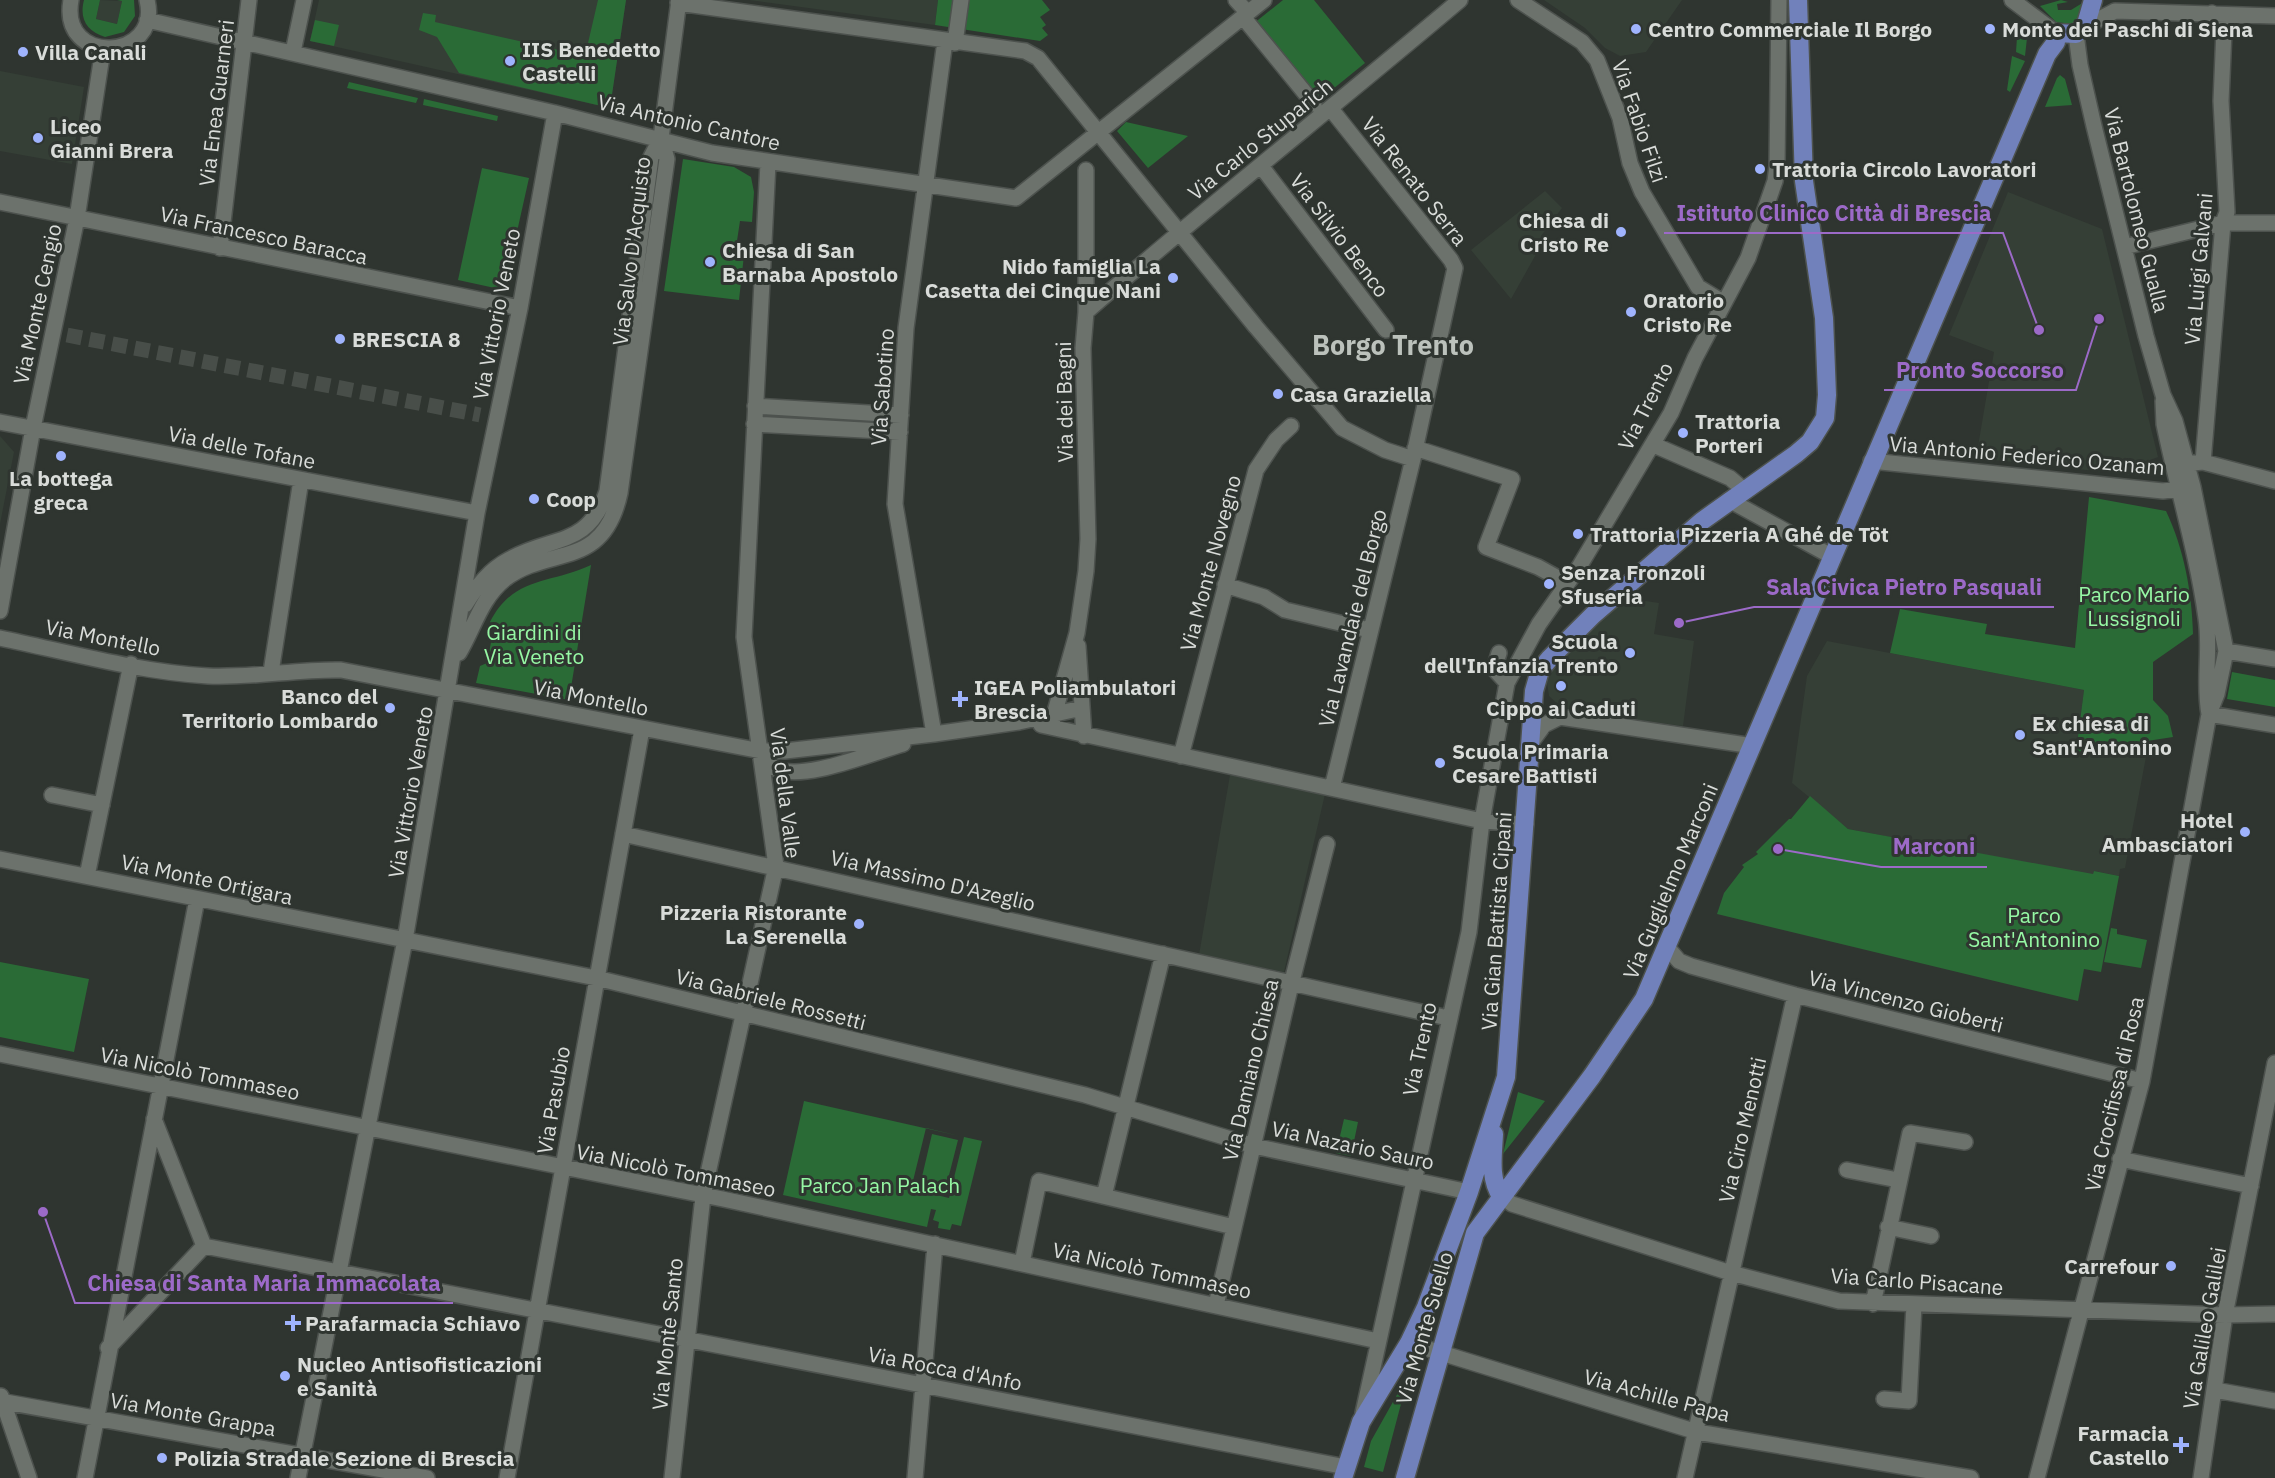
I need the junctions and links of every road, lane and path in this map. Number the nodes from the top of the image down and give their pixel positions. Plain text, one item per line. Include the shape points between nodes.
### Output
1 (68, 0) edge
2 (147, 0) edge
3 (249, 0) edge
4 (304, 0) edge
5 (961, 0) edge
6 (1236, 0) edge
7 (1264, 0) edge
8 (1460, 0) edge
9 (1518, 0) edge
10 (1779, 0) edge
11 (1798, 0) edge
12 (2012, 0) edge
13 (2093, 0) edge
14 (678, 2) edge
15 (2212, 6) edge
16 (1245, 15) junction
17 (2275, 16) edge
18 (147, 20) junction
19 (2081, 29) junction
20 (2056, 33) junction
21 (245, 41) junction
22 (950, 42) junction
23 (103, 49) junction
24 (293, 52) junction
25 (1314, 104) dead end
26 (1331, 109) junction
27 (555, 113) junction
28 (1099, 132) junction
29 (661, 138) junction
30 (1801, 139) junction
31 (1777, 140) junction
32 (768, 163) junction
33 (1261, 166) junction
34 (1086, 170) dead end
35 (926, 186) junction
36 (0, 202) edge
37 (77, 218) junction
38 (2223, 223) junction
39 (2275, 223) edge
40 (1178, 231) junction
41 (2124, 247) junction
42 (220, 248) junction
43 (1724, 303) junction
44 (520, 308) junction
45 (1086, 312) junction
46 (1386, 330) dead end
47 (755, 406) junction
48 (901, 415) junction
49 (0, 422) edge
50 (754, 424) junction
51 (1291, 426) dead end
52 (33, 429) junction
53 (900, 432) junction
54 (1654, 445) junction
55 (1414, 453) junction
56 (1871, 461) junction
57 (2203, 462) junction
58 (2180, 466) junction
59 (301, 480) junction
60 (2275, 481) edge
61 (2186, 488) junction
62 (1737, 495) junction
63 (477, 513) junction
64 (1831, 556) junction
65 (1567, 583) junction
66 (1225, 585) junction
67 (461, 610) junction
68 (0, 611) edge
69 (1365, 629) dead end
70 (2208, 630) junction
71 (1077, 633) junction
72 (0, 638) edge
73 (2226, 651) junction
74 (1499, 653) dead end
75 (2275, 659) edge
76 (454, 661) junction
77 (131, 664) junction
78 (270, 672) junction
79 (1507, 683) junction
80 (449, 691) junction
81 (1082, 708) junction
82 (2209, 714) junction
83 (1053, 719) junction
84 (2275, 725) edge
85 (642, 729) junction
86 (934, 734) junction
87 (1084, 736) junction
88 (1533, 740) junction
89 (1754, 746) junction
90 (761, 751) junction
91 (1180, 756) junction
92 (1332, 788) junction
93 (52, 795) dead end
94 (102, 805) junction
95 (1482, 820) junction
96 (1526, 824) junction
97 (623, 834) junction
98 (1327, 844) dead end
99 (0, 859) edge
100 (776, 866) junction
101 (87, 876) junction
102 (196, 899) junction
103 (405, 940) junction
104 (1667, 947) junction
105 (1163, 954) junction
106 (596, 978) junction
107 (1291, 984) junction
108 (1795, 995) junction
109 (744, 1014) junction
110 (1448, 1018) junction
111 (0, 1054) edge
112 (2275, 1063) edge
113 (2142, 1081) junction
114 (160, 1087) junction
115 (1125, 1107) junction
116 (1496, 1110) junction
117 (154, 1118) junction
118 (368, 1128) junction
119 (1965, 1142) dead end
120 (1254, 1146) junction
121 (2120, 1160) junction
122 (562, 1168) junction
123 (1847, 1170) dead end
124 (1414, 1179) junction
125 (1898, 1180) junction
126 (2251, 1186) junction
127 (1469, 1192) junction
128 (704, 1196) junction
129 (1104, 1196) junction
130 (1501, 1196) junction
131 (1234, 1227) junction
132 (1888, 1227) junction
133 (1475, 1233) junction
134 (1931, 1236) dead end
135 (936, 1244) junction
136 (204, 1246) junction
137 (1022, 1263) junction
138 (339, 1273) junction
139 (1731, 1273) junction
140 (1873, 1304) junction
141 (1216, 1305) junction
142 (1914, 1305) junction
143 (2080, 1310) junction
144 (537, 1311) junction
145 (2275, 1314) edge
146 (2225, 1315) junction
147 (688, 1341) junction
148 (1378, 1341) junction
149 (1409, 1343) junction
150 (108, 1348) junction
151 (1441, 1352) junction
152 (1398, 1362) joint
153 (922, 1384) junction
154 (2215, 1390) junction
155 (1, 1398) edge
156 (1884, 1399) dead end
157 (2275, 1401) edge
158 (97, 1418) junction
159 (1361, 1422) junction
160 (1697, 1432) junction
161 (302, 1455) junction
162 (1901, 1472) edge
163 (1345, 1473) edge
164 (418, 1477) edge
165 (29, 1478) edge
166 (85, 1478) edge
167 (298, 1478) edge
168 (507, 1478) edge
169 (672, 1478) edge
170 (915, 1478) edge
171 (1405, 1478) edge
172 (1685, 1478) edge
173 (1971, 1478) edge
174 (2037, 1478) edge
175 (2201, 1478) edge

1 - 23 street via 76,31 91,45
2 - 18 street
3 - 21 street, Via Enea Guarneri
4 - 24 street
5 - 22 street, Via Sabotino
6 - 16 street
7 - 16 street, Via Antonio Cantore
8 - 26 street, Via Carlo Stuparich
9 - 43 street, Via Fabio Filzi via 1582,42 1597,60 1620,118 1630,163 1642,192 1693,281
10 - 31 street, Via Trento
11 - 30 main road, Via Gian Battista Cipani
12 - 20 street
13 - 19 main road
14 - 22 street
14 - 29 street
15 - 17 street
15 - 19 street via 2115,11
15 - 38 street, Via Luigi Galvani via 2224,30 2221,100 2228,212
16 - 25 street
16 - 28 street, Via Antonio Cantore
18 - 21 street, Via Antonio Cantore
18 - 23 street via 128,44
19 - 20 main road
19 - 41 street, Via Bartolomeo Gualla via 2080,65
20 - 56 main road, Via Guglielmo Marconi via 2056,42 2047,54
21 - 24 street, Via Antonio Cantore
21 - 42 street, Via Enea Guarneri
22 - 28 street via 1025,51 1038,58
22 - 35 street, Via Sabotino
23 - 37 street, Via Monte Cengio
24 - 27 street, Via Antonio Cantore
26 - 33 street, Via Carlo Stuparich
26 - 55 street, Via Renato Serra via 1455,268
27 - 29 street, Via Antonio Cantore
27 - 44 street, Via Vittorio Veneto
28 - 35 street, Via Antonio Cantore via 1016,198
28 - 40 street
29 - 32 street, Via Antonio Cantore via 712,153
29 - 67 street, Via Salvo D'Acquisto via 651,157 607,491 601,510 576,535 521,553 494,569
29 - 76 street, Via Salvo D'Acquisto via 667,159 614,513 581,551 520,570 495,588
30 - 31 street
30 - 62 main road, Via Gian Battista Cipani via 1824,318 1825,418 1810,442
31 - 43 street, Via Trento via 1776,181 1748,258
32 - 35 street, Via Antonio Cantore
32 - 47 street, Via della Valle
33 - 40 street, Via Carlo Stuparich
33 - 46 street, Via Silvio Benco
34 - 45 street, Via dei Bagni
35 - 48 street, Via Sabotino via 906,328
36 - 37 street, Via Francesco Baracca
37 - 42 street, Via Francesco Baracca
37 - 52 street, Via Monte Cengio
38 - 39 street
38 - 41 street
38 - 57 street, Via Luigi Galvani
40 - 45 street, Via Carlo Stuparich
40 - 55 street via 1342,428 1385,450
41 - 58 street, Via Bartolomeo Gualla via 2163,394 2175,421
42 - 44 street, Via Francesco Baracca
43 - 54 street, Via Trento
44 - 63 street, Via Vittorio Veneto
45 - 71 street, Via dei Bagni via 1083,348 1088,539
47 - 48 street
47 - 50 street, Via della Valle
48 - 53 street, Via Sabotino
49 - 52 street, Via delle Tofane
50 - 53 street
50 - 90 street, Via della Valle via 744,637
51 - 66 street, Via Monte Novegno via 1276,440 1256,470
52 - 59 street, Via delle Tofane
52 - 68 street, Via Monte Cengio
53 - 86 street, Via Sabotino via 895,504
54 - 62 street via 1730,478
54 - 65 street, Via Trento
55 - 65 street via 1510,476 1486,547
55 - 92 street, Via Lavandaie del Borgo
56 - 61 street, Via Antonio Federico Ozanam via 2152,490
56 - 64 main road, Via Guglielmo Marconi
57 - 58 street
57 - 60 street
58 - 61 street, Via Bartolomeo Gualla
59 - 63 street, Via delle Tofane
59 - 78 street
61 - 70 street, Via Bartolomeo Gualla
61 - 73 street, Via Bartolomeo Gualla
62 - 64 street
62 - 88 main road, Via Gian Battista Cipani via 1602,607 1550,658 1536,679
63 - 67 street, Via Vittorio Veneto
64 - 89 main road, Via Guglielmo Marconi
65 - 79 street, Via Trento
66 - 69 street via 1264,597 1285,610
66 - 91 street, Via Monte Novegno
67 - 76 street, Via Vittorio Veneto
70 - 73 street
70 - 82 street, Via Bartolomeo Gualla via 2205,694
71 - 81 street, Via dei Bagni
71 - 83 street, Via dei Bagni
72 - 77 street, Via Montello
73 - 75 street
73 - 82 street
74 - 79 street via 1494,669
76 - 80 street, Via Vittorio Veneto
77 - 78 street, Via Montello via 210,676
77 - 94 street
78 - 80 street, Via Montello via 341,670
79 - 95 street, Via Trento
80 - 85 street, Via Montello
80 - 103 street, Via Vittorio Veneto
81 - 83 street
81 - 87 street, Via dei Bagni
82 - 84 street
82 - 113 street, Via Crocifissa di Rosa
83 - 86 street
83 - 87 street
85 - 90 street, Via Montello
85 - 97 street, Via Pasubio
86 - 90 street
86 - 90 street via 800,772 772,767
87 - 91 street
88 - 89 street via 1544,724 1560,717
88 - 96 main road, Via Gian Battista Cipani
89 - 104 main road, Via Guglielmo Marconi
90 - 100 street, Via della Valle
91 - 92 street
92 - 95 street
93 - 94 street
94 - 101 street
95 - 96 street
95 - 110 street, Via Trento via 1474,904
96 - 116 main road, Via Gian Battista Cipani via 1509,1062
97 - 100 street, Via Massimo D'Azeglio
97 - 106 street, Via Pasubio
98 - 107 street, Via Damiano Chiesa
99 - 101 street, Via Monte Ortigara
100 - 105 street, Via Massimo D'Azeglio
100 - 109 street, Via della Valle
101 - 102 street, Via Monte Ortigara
102 - 103 street, Via Monte Ortigara
102 - 114 street
103 - 106 street, Via Gabriele Rossetti
103 - 118 street, Via Vittorio Veneto
104 - 108 street, Via Vincenzo Gioberti via 1679,961 1691,966
104 - 130 main road, Via Guglielmo Marconi via 1644,999 1592,1076
105 - 107 street, Via Massimo D'Azeglio
105 - 115 street
106 - 109 street, Via Gabriele Rossetti
106 - 122 street, Via Pasubio
107 - 110 street, Via Massimo D'Azeglio
107 - 120 street, Via Damiano Chiesa
108 - 113 street, Via Vincenzo Gioberti
108 - 139 street, Via Ciro Menotti
109 - 115 street, Via Gabriele Rossetti
109 - 128 street, Via della Valle
110 - 124 street, Via Trento
111 - 114 street, Via Nicolò Tommaseo
112 - 126 street, Via Galileo Galilei
113 - 121 street, Via Crocifissa di Rosa
114 - 117 street
114 - 118 street, Via Nicolò Tommaseo
115 - 120 street, Via Nazario Sauro
115 - 129 street
116 - 127 main road, Via Gian Battista Cipani
116 - 130 main road via 1492,1170
117 - 136 street
117 - 150 street
118 - 122 street, Via Nicolò Tommaseo
118 - 138 street, Via Vittorio Veneto
119 - 125 street via 1910,1133
120 - 124 street, Via Nazario Sauro
120 - 131 street, Via Damiano Chiesa
121 - 126 street
121 - 143 street, Via Crocifissa di Rosa
122 - 128 street, Via Nicolò Tommaseo
122 - 144 street, Via Pasubio
123 - 125 street
124 - 127 street, Via Nazario Sauro
124 - 148 street, Via Trento
125 - 132 street
126 - 146 street, Via Galileo Galilei
127 - 133 main road via 1474,1196
127 - 149 main road, Via Monte Suello
128 - 135 street, Via Nicolò Tommaseo
128 - 147 street, Via Monte Santo
129 - 131 street
129 - 137 street via 1039,1181
130 - 133 main road, Via Monte Suello
130 - 139 street, Via Carlo Pisacane via 1512,1204
131 - 141 street, Via Damiano Chiesa
132 - 134 street
132 - 140 street
133 - 151 main road, Via Monte Suello
135 - 137 street, Via Nicolò Tommaseo
135 - 153 street
136 - 138 street, Via Rocca d'Anfo
136 - 150 street
137 - 141 street, Via Nicolò Tommaseo
138 - 144 street, Via Rocca d'Anfo
138 - 161 street, Via Vittorio Veneto
139 - 140 street, Via Carlo Pisacane via 1839,1301
139 - 160 street, Via Ciro Menotti
140 - 142 street, Via Carlo Pisacane
141 - 148 street, Via Nicolò Tommaseo
142 - 143 street, Via Carlo Pisacane
142 - 156 street via 1909,1401
143 - 146 street, Via Carlo Pisacane
143 - 174 street, Via Crocifissa di Rosa
144 - 147 street, Via Rocca d'Anfo
144 - 168 street, Via Pasubio
145 - 146 street, Via Carlo Pisacane
146 - 154 street, Via Galileo Galilei
147 - 153 street, Via Rocca d'Anfo
147 - 169 street, Via Monte Santo
148 - 159 street, Via Trento
149 - 151 street, Via Achille Papa
149 - 152 main road, Via Monte Suello
150 - 158 street
151 - 160 street, Via Achille Papa
151 - 171 main road, Via Monte Suello
152 - 159 main road, Via Trento
153 - 163 street, Via Rocca d'Anfo
153 - 170 street
154 - 157 street
154 - 175 street, Via Galileo Galilei
155 - 158 street, Via Monte Grappa
155 - 165 street
158 - 161 street, Via Monte Grappa
158 - 166 street
159 - 163 main road, Via Trento
160 - 162 street, Via Achille Papa
160 - 172 street, Via Ciro Menotti
161 - 164 street, Via Monte Grappa
161 - 167 street, Via Vittorio Veneto
162 - 173 street, Via Achille Papa

